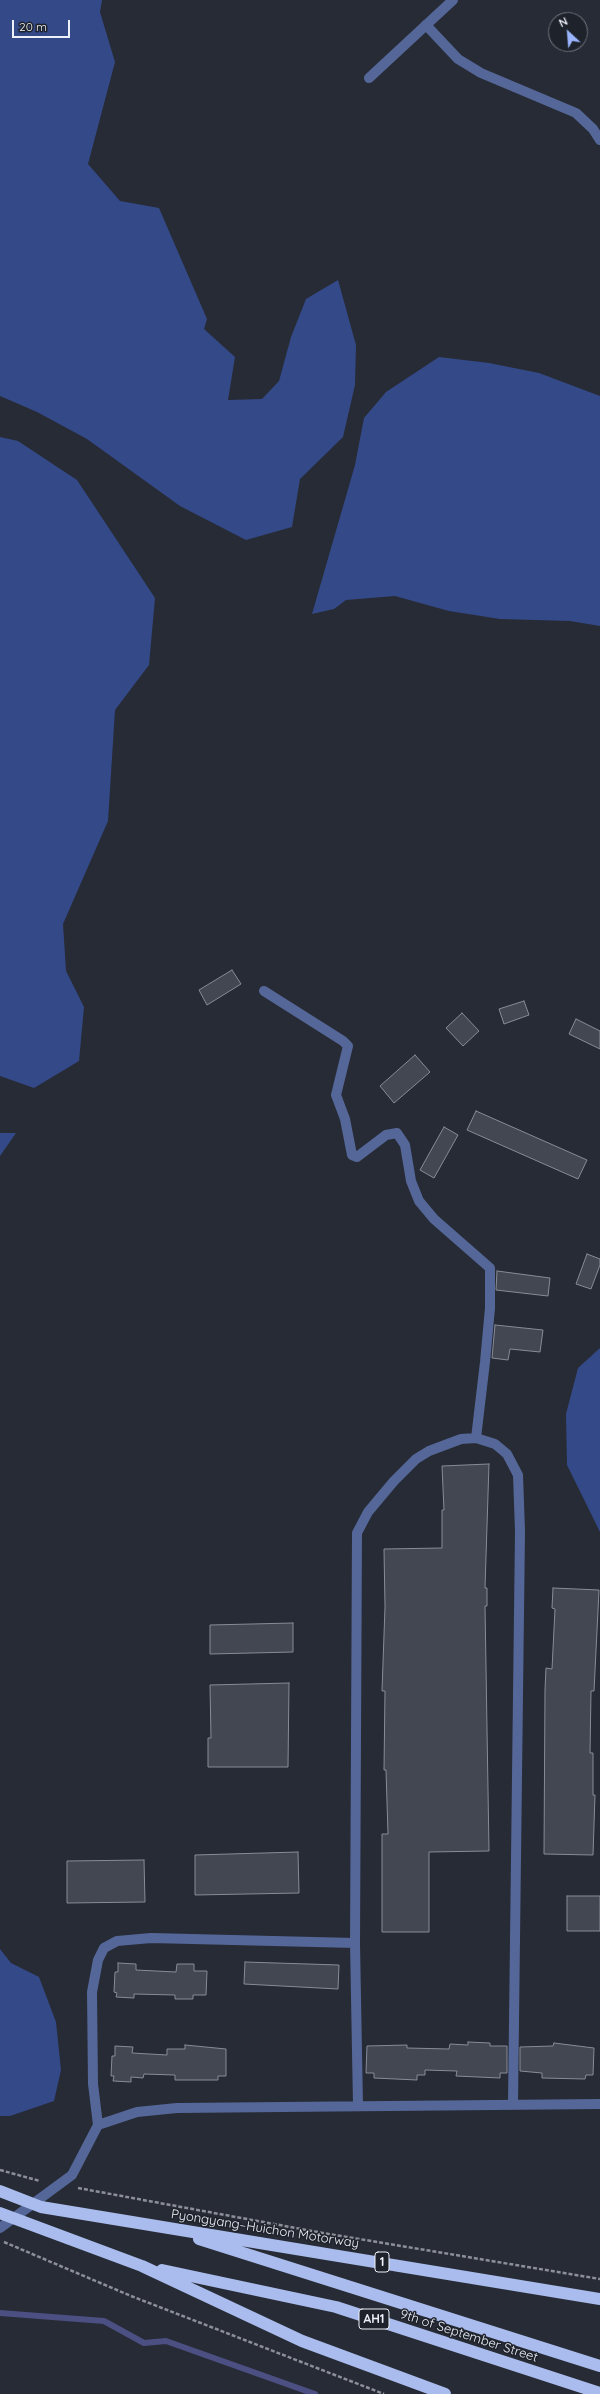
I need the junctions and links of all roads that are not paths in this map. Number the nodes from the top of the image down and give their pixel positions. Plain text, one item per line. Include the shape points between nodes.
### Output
1 (453, 0) edge
2 (426, 25) junction
3 (369, 78) dead end
4 (600, 140) edge
5 (264, 991) dead end
6 (476, 1438) junction
7 (356, 1943) junction
8 (513, 2104) junction
9 (600, 2104) edge
10 (358, 2106) junction
11 (98, 2125) junction
12 (0, 2191) edge
13 (33, 2204) junction
14 (0, 2213) edge
15 (13, 2219) junction
16 (0, 2228) edge
17 (164, 2228) junction
18 (142, 2266) junction
19 (600, 2299) edge
20 (600, 2366) edge
21 (600, 2393) edge
22 (446, 2394) edge

1 - 2 street
2 - 3 street
2 - 4 street via 458,59 481,73 576,113 593,129
5 - 6 street via 348,1046 336,1095 345,1119 352,1155 357,1157 386,1135 397,1133 405,1145 411,1181 419,1201 434,1219 490,1268 490,1308
6 - 7 street via 460,1439 416,1459 368,1512 357,1533
6 - 8 street via 495,1444 507,1454 518,1475 520,1539
7 - 10 street
7 - 11 street via 151,1938 117,1941 104,1948 98,1960 92,1992 93,2084
8 - 9 street
8 - 10 street
10 - 11 street via 177,2108 137,2112
11 - 13 street via 72,2175
12 - 13 highway, Pyongyang–Huichon Motorway / 1
13 - 15 street
13 - 17 highway, Pyongyang–Huichon Motorway / 1
14 - 15 highway
15 - 16 street
15 - 18 highway
17 - 19 highway, Pyongyang–Huichon Motorway / 1
17 - 20 highway, 9th of September Street / AH1
18 - 21 highway, 9th of September Street / AH1 via 336,2307
18 - 22 highway via 302,2341

